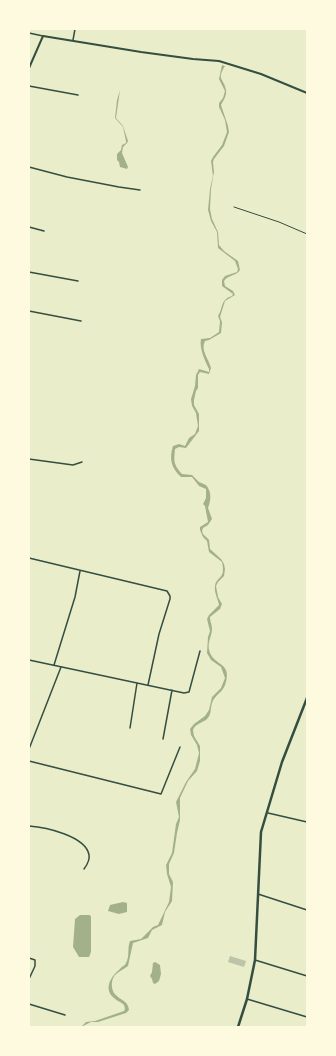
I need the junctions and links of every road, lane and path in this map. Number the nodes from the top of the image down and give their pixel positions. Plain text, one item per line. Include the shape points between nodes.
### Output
1 (75, 29) edge
2 (29, 33) edge
3 (43, 36) junction
4 (73, 40) junction
5 (29, 68) edge
6 (29, 86) edge
7 (307, 93) edge
8 (78, 95) dead end
9 (29, 167) edge
10 (140, 190) dead end
11 (234, 207) dead end
12 (29, 227) edge
13 (44, 231) dead end
14 (307, 234) edge
15 (29, 272) edge
16 (78, 281) dead end
17 (29, 311) edge
18 (81, 321) dead end
19 (29, 458) edge
20 (82, 462) dead end
21 (29, 558) edge
22 (80, 571) junction
23 (200, 651) dead end
24 (29, 660) edge
25 (54, 665) junction
26 (61, 666) junction
27 (137, 683) junction
28 (148, 685) junction
29 (172, 690) junction
30 (307, 698) edge
31 (130, 728) dead end
32 (163, 739) dead end
33 (180, 747) dead end
34 (29, 749) edge
35 (29, 761) edge
36 (266, 812) junction
37 (307, 822) edge
38 (29, 826) edge
39 (84, 869) dead end
40 (258, 894) junction
41 (307, 910) edge
42 (29, 958) edge
43 (255, 960) junction
44 (307, 976) edge
45 (29, 978) edge
46 (247, 999) junction
47 (29, 1004) edge
48 (65, 1015) dead end
49 (307, 1018) edge
50 (238, 1027) edge

1 - 4 street
2 - 3 street
3 - 4 street
3 - 5 street
4 - 7 street via 148,53 219,61 261,74
6 - 8 street
9 - 10 street via 119,188
11 - 14 lane
12 - 13 street
15 - 16 street
17 - 18 street
19 - 20 street via 73,465
21 - 22 street
22 - 25 street
22 - 28 street via 167,591 170,596
23 - 29 street via 189,692
24 - 25 street
25 - 26 street
26 - 27 street
26 - 34 street
27 - 28 street
27 - 31 street
28 - 29 street
29 - 32 street
30 - 36 main road
33 - 35 street via 161,794
36 - 37 street
36 - 40 main road via 260,842
38 - 39 street via 74,838 81,843 89,854
40 - 41 street
40 - 43 main road
42 - 45 street via 34,960 35,966
43 - 44 street
43 - 46 main road
46 - 49 street
46 - 50 main road
47 - 48 street

